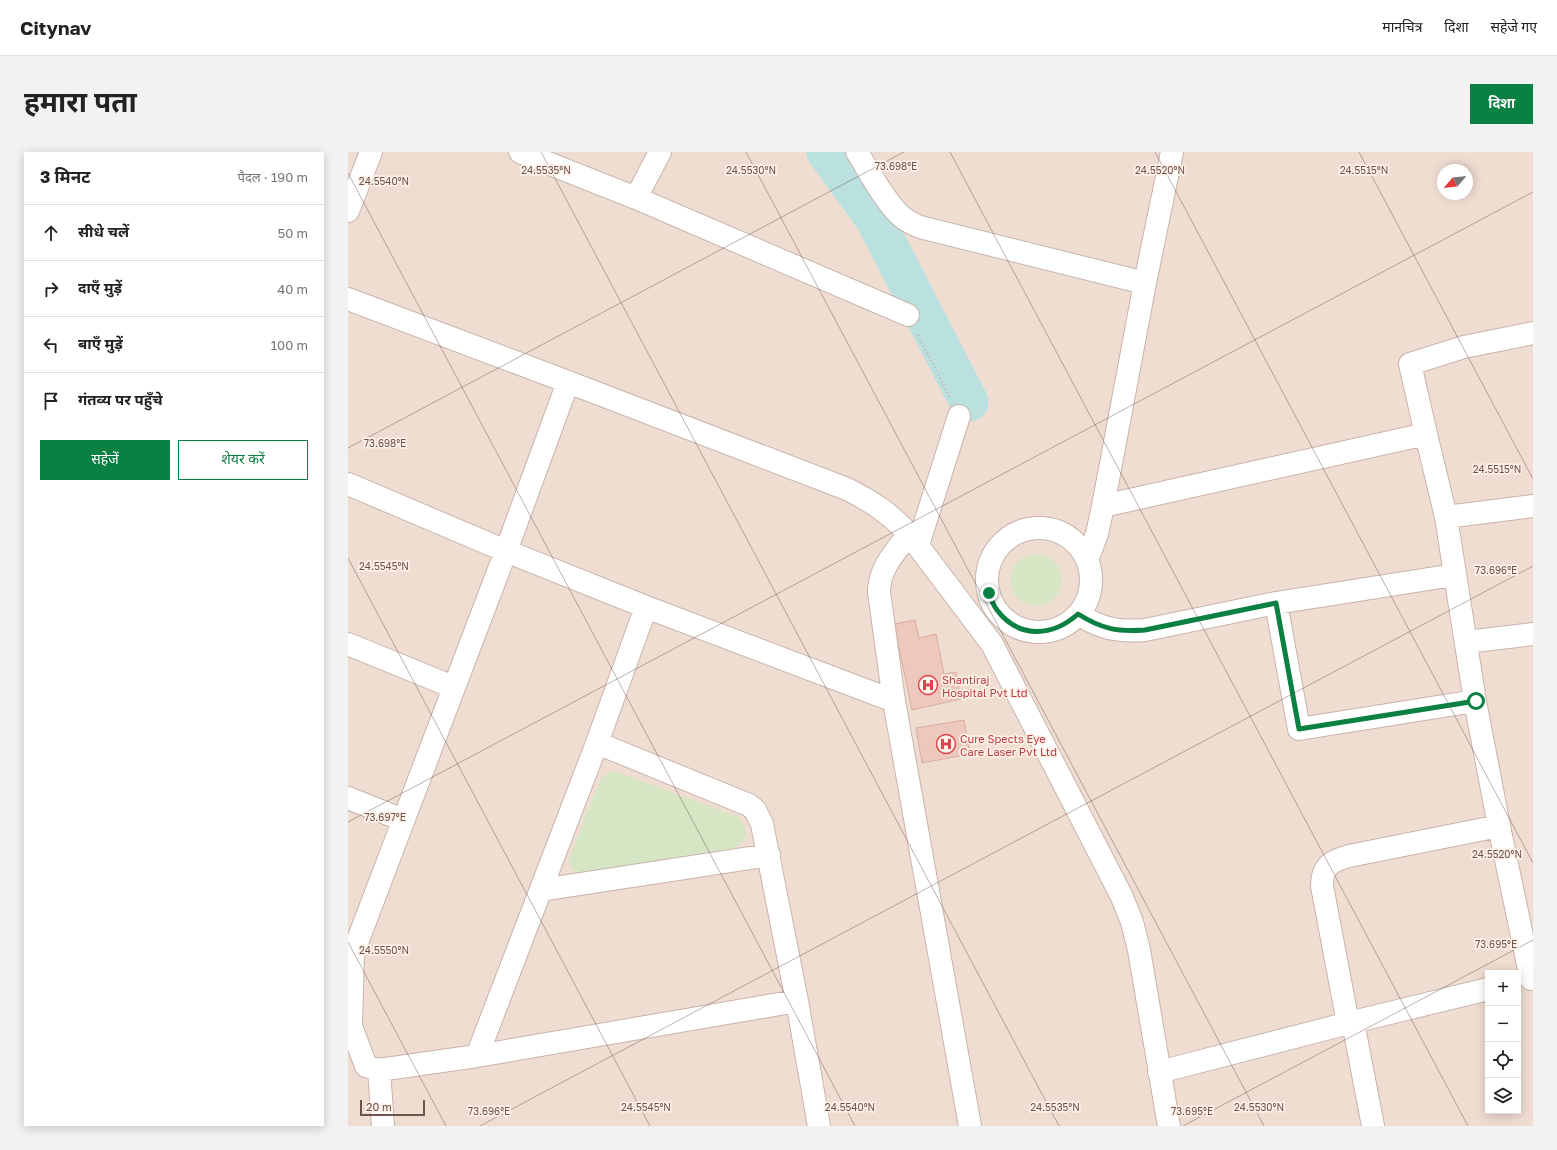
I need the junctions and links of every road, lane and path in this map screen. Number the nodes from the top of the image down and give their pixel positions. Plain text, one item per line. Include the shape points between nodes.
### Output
1 (371, 152) edge
2 (520, 152) edge
3 (660, 152) edge
4 (841, 152) edge
5 (1172, 152) edge
6 (860, 156) edge
7 (636, 198) junction
8 (348, 211) edge
9 (1145, 283) junction
10 (348, 299) edge
11 (908, 315) joint
12 (1533, 333) edge
13 (568, 382) junction
14 (959, 416) joint
15 (1426, 434) junction
16 (348, 484) edge
17 (1103, 506) junction
18 (1533, 506) edge
19 (1446, 517) junction
20 (914, 539) junction
21 (506, 551) junction
22 (1087, 560) junction
23 (1454, 575) junction
24 (1276, 603) junction
25 (646, 607) junction
26 (1078, 614) junction
27 (1008, 622) junction
28 (1533, 634) edge
29 (1466, 642) junction
30 (348, 644) edge
31 (992, 644) junction
32 (453, 687) junction
33 (1476, 701) junction
34 (894, 702) junction
35 (597, 744) junction
36 (348, 798) edge
37 (403, 820) junction
38 (1499, 826) junction
39 (769, 855) junction
40 (541, 890) junction
41 (1527, 980) edge
42 (1485, 990) edge
43 (797, 1001) junction
44 (1350, 1022) junction
45 (477, 1056) junction
46 (379, 1070) junction
47 (1159, 1072) junction
48 (383, 1126) edge
49 (819, 1126) edge
50 (970, 1126) edge
51 (1169, 1126) edge
52 (1373, 1126) edge

1 - 8 street
2 - 7 street
3 - 7 street
4 - 6 street
5 - 9 street
6 - 9 street via 893,208 902,217 920,227
7 - 11 street
9 - 17 street
10 - 13 street
11 - 14 path
12 - 15 street via 1471,346 1410,364
13 - 20 street via 847,489 884,509
13 - 21 street
14 - 20 street
15 - 17 street
15 - 19 street
16 - 21 street
17 - 22 street
18 - 19 street
19 - 23 street
20 - 31 street
20 - 34 street via 888,562 881,573 879,583 878,592
21 - 25 street
21 - 32 street
22 - 26 street via 1090,588 1086,602
22 - 27 street via 1078,545 1064,534 1048,528 1030,528 1014,534 1000,545 991,559 987,576 993,604
23 - 24 street
23 - 29 street
24 - 26 street via 1133,631 1106,628
24 - 33 street via 1299,729
25 - 34 street
25 - 35 street
26 - 27 street via 1055,630 1041,632 1024,630
27 - 31 street
28 - 29 street
29 - 33 street
30 - 32 street
31 - 47 street via 1122,897 1132,922
32 - 37 street
33 - 38 street
34 - 50 street
35 - 39 street via 749,805 759,817
35 - 40 street
36 - 37 street
37 - 46 street via 353,953 351,1026 366,1066
38 - 41 street
38 - 44 street via 1349,856 1336,860 1325,868 1322,886
39 - 40 street
39 - 43 street
40 - 45 street
42 - 44 street
43 - 45 street
43 - 49 street
44 - 47 street
44 - 52 street
45 - 46 street
46 - 48 street
47 - 51 street

